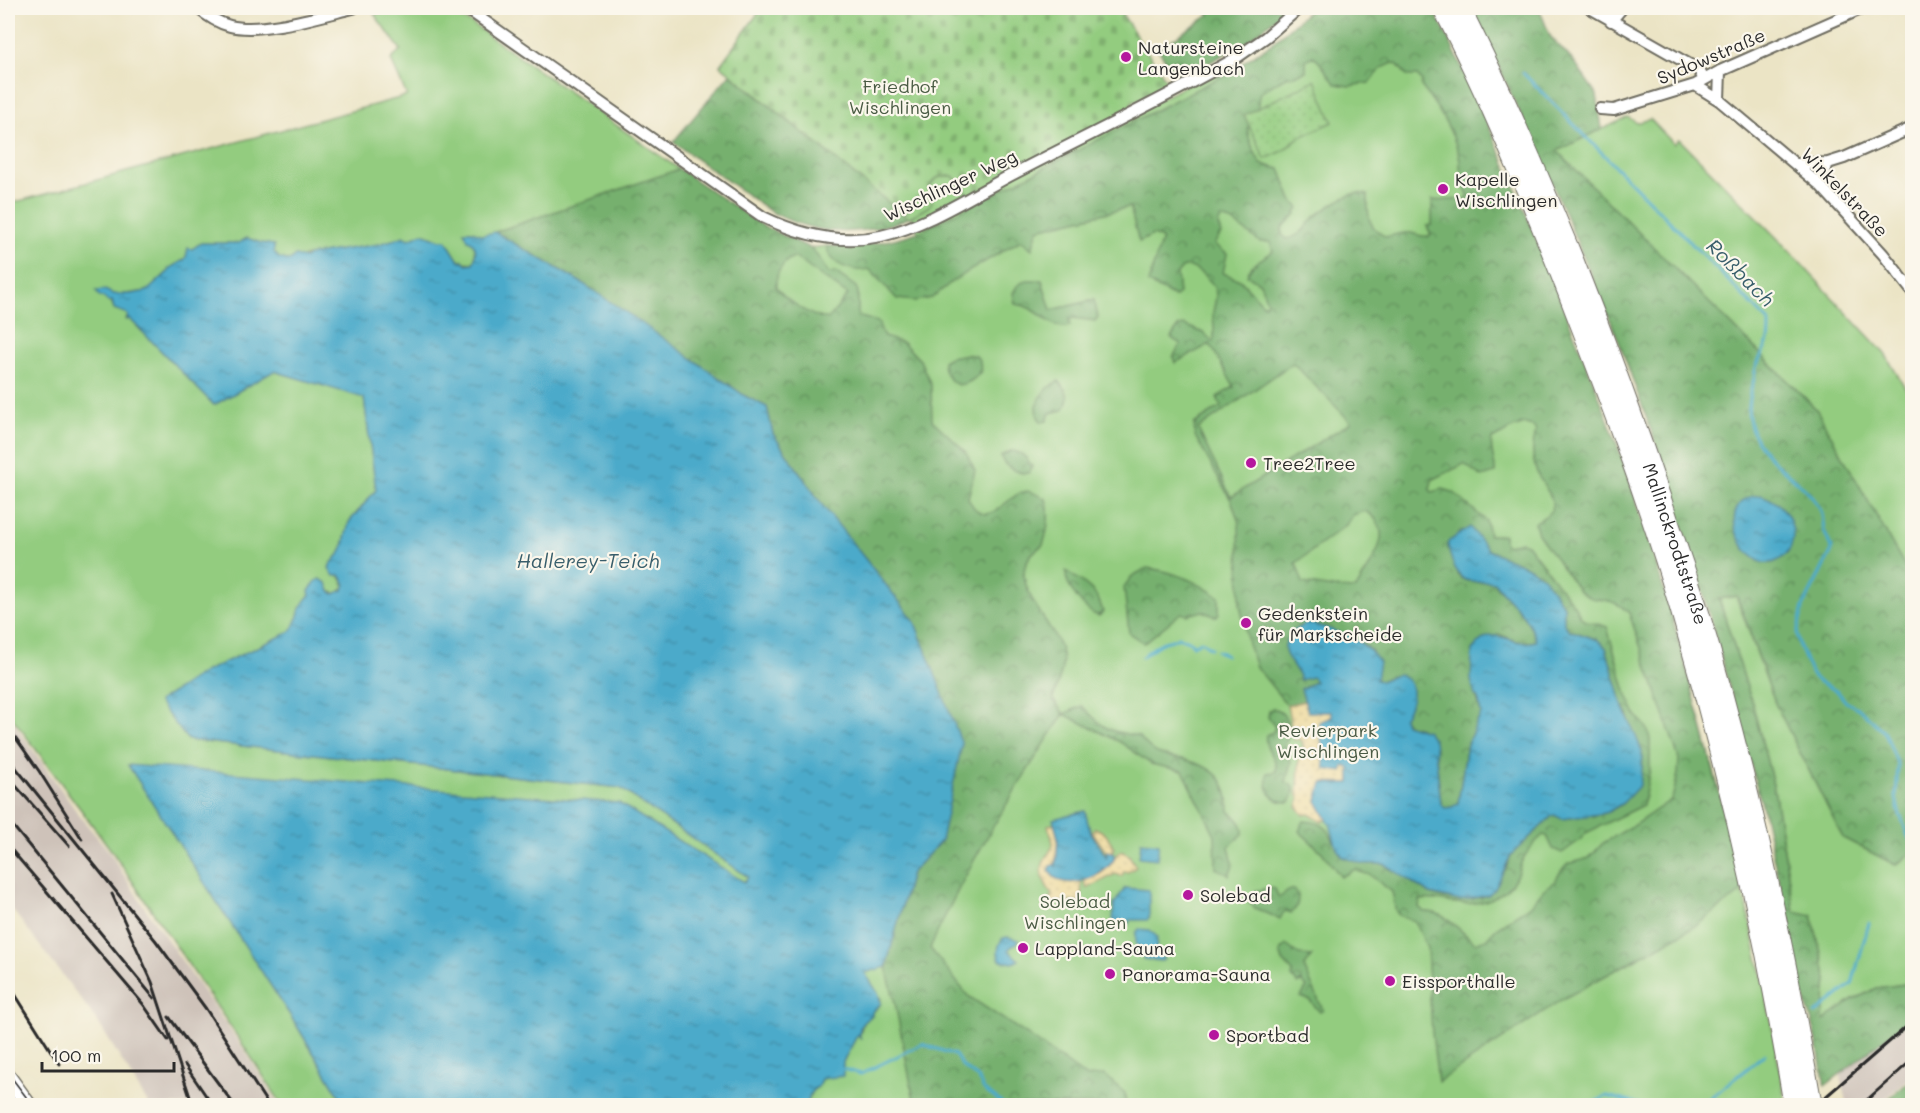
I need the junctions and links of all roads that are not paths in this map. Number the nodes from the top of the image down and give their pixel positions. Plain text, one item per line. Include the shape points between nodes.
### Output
1 (198, 8) edge
2 (353, 8) edge
3 (461, 8) edge
4 (1299, 8) edge
5 (1443, 8) edge
6 (1460, 8) edge
7 (1590, 8) edge
8 (1622, 8) edge
9 (1863, 8) edge
10 (1611, 21) junction
11 (1720, 71) junction
12 (1699, 81) junction
13 (1719, 100) junction
14 (1600, 109) dead end
15 (1912, 128) edge
16 (1828, 163) junction
17 (1797, 164) junction
18 (1820, 185) junction
19 (1912, 291) edge
20 (8, 1077) edge
21 (29, 1106) edge
22 (1794, 1106) edge
23 (1812, 1106) edge

1 - 2 street via 229,26 252,29
3 - 4 street, Wischlinger Weg via 763,217 812,236 850,239 881,236 937,214 1236,58
5 - 22 highway, Mallinckrodtstraße via 1526,186 1640,486 1683,616 1753,887
6 - 23 highway, Mallinckrodtstraße via 1497,84 1598,324 1699,612 1767,871
7 - 10 street, Winkelstraße
8 - 10 street
9 - 11 street, Sydowstraße
10 - 12 street, Winkelstraße via 1698,70
11 - 12 street, Sydowstraße
11 - 13 street
12 - 13 street, Winkelstraße
12 - 14 street, Sydowstraße via 1614,110
13 - 17 street, Winkelstraße
15 - 16 street
16 - 17 street
16 - 18 street
17 - 18 street, Winkelstraße
18 - 19 street, Winkelstraße
20 - 21 main road

